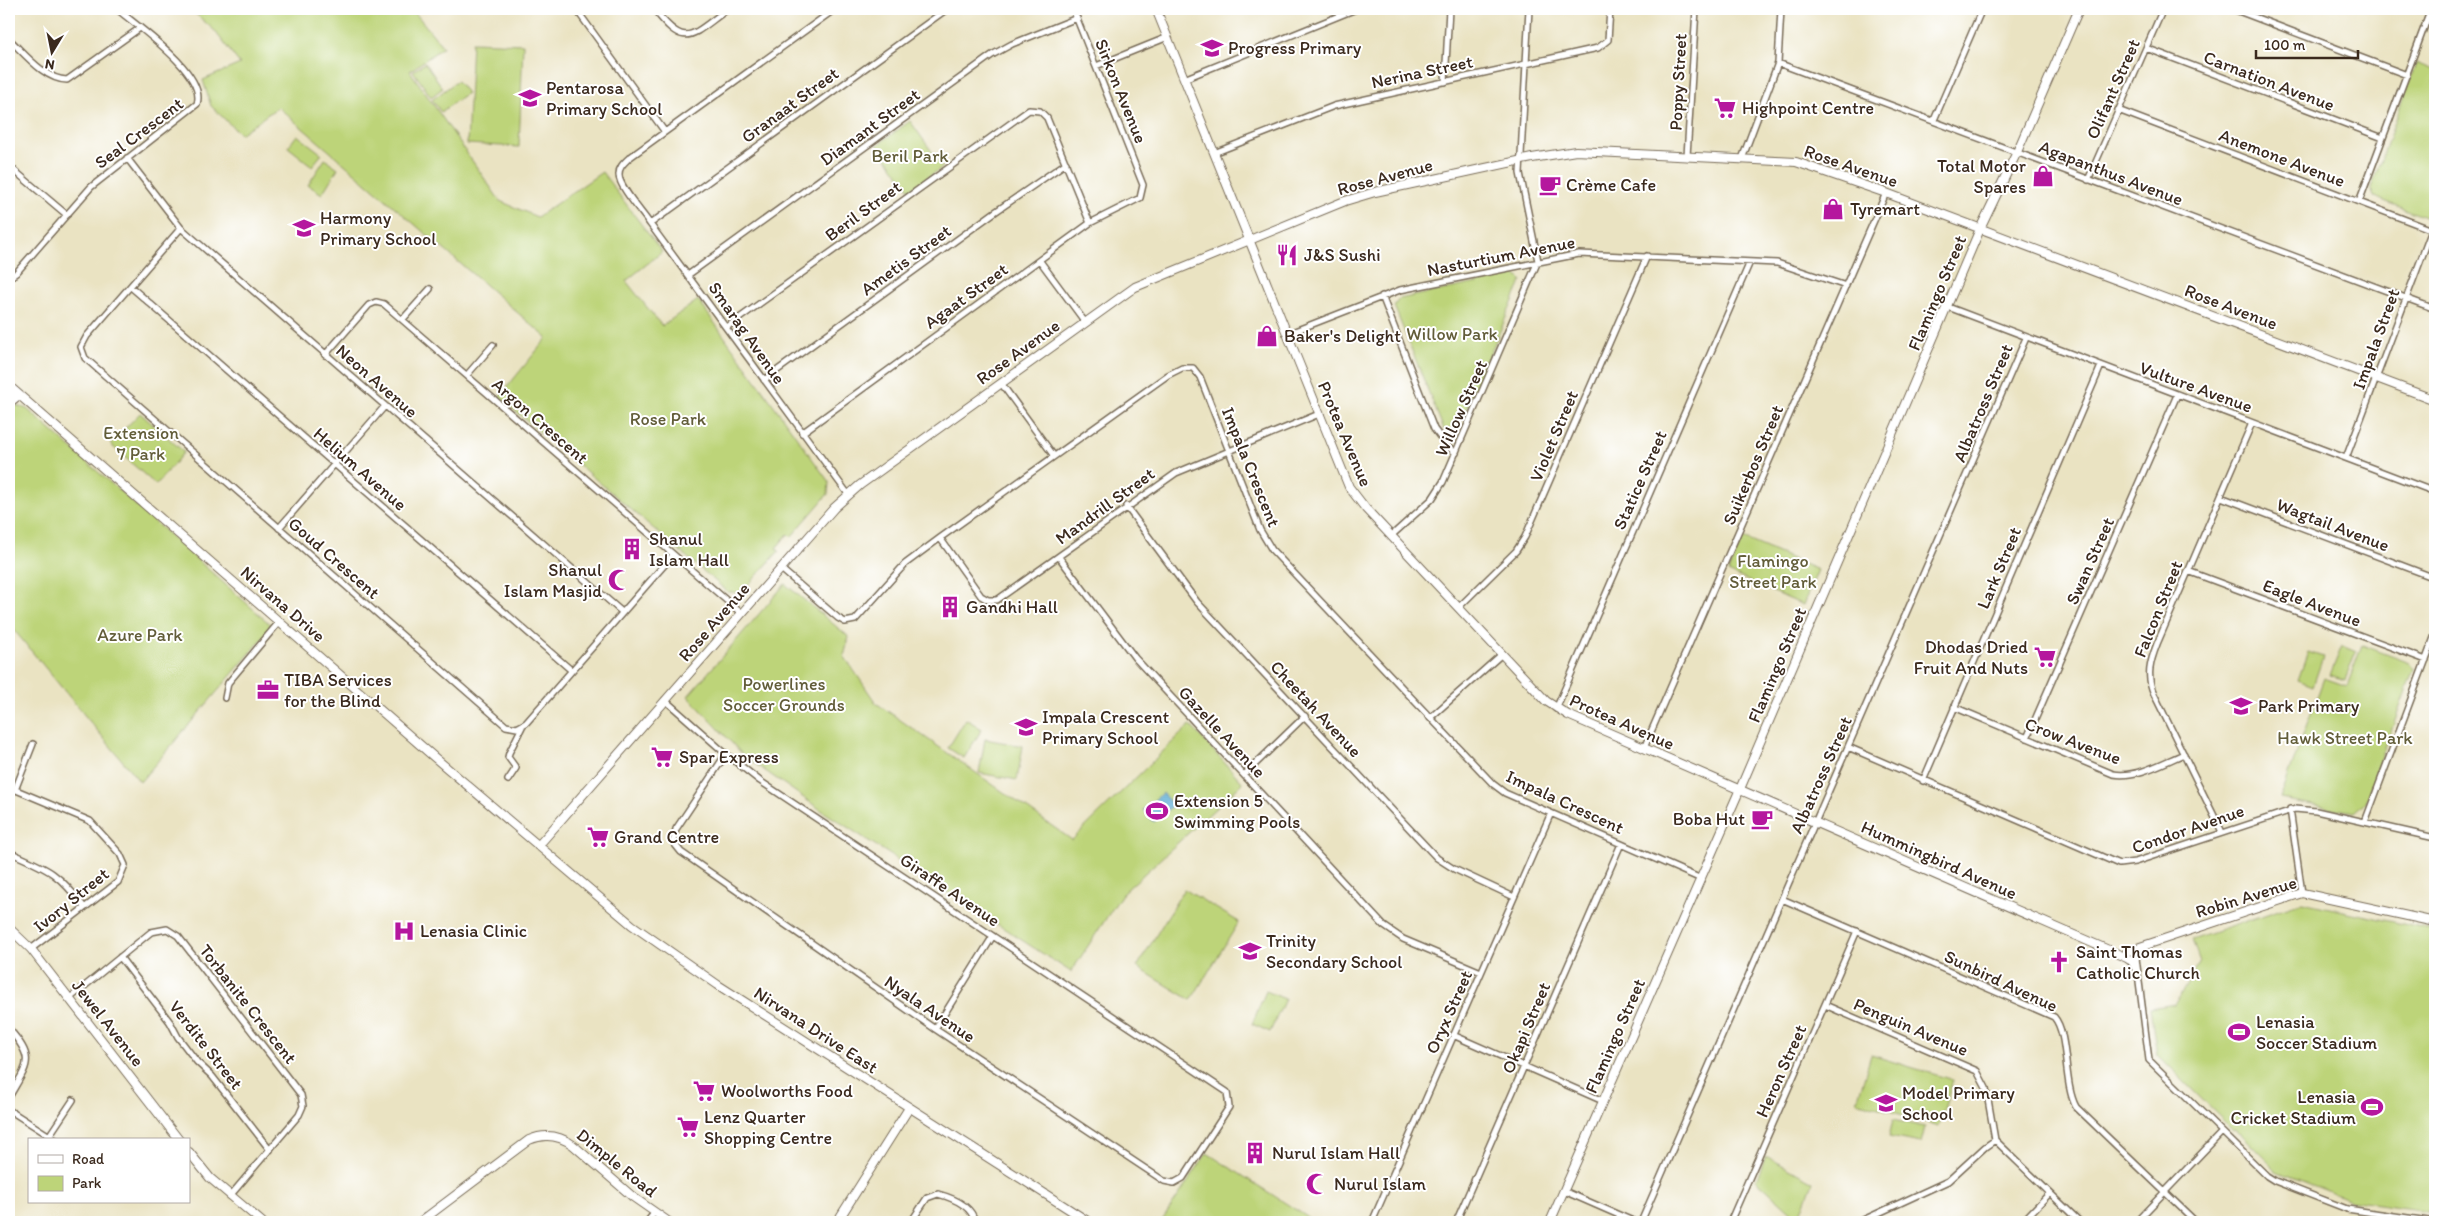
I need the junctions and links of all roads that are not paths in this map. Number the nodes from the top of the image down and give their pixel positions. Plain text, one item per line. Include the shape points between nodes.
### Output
1 (117, 9) edge
2 (576, 9) edge
3 (654, 9) edge
4 (728, 9) edge
5 (835, 9) edge
6 (947, 9) edge
7 (1073, 9) edge
8 (1156, 9) edge
9 (1356, 9) edge
10 (1449, 9) edge
11 (1530, 9) edge
12 (1610, 9) edge
13 (1696, 9) edge
14 (1781, 9) edge
15 (1982, 9) edge
16 (2079, 9) edge
17 (2163, 9) edge
18 (2233, 9) edge
19 (2431, 9) edge
20 (1077, 18) junction
21 (140, 28) junction
22 (1168, 37) junction
23 (9, 39) edge
24 (2146, 48) junction
25 (1778, 63) junction
26 (1526, 64) junction
27 (1096, 66) junction
28 (2407, 75) junction
29 (1184, 79) junction
30 (1445, 82) junction
31 (2118, 110) junction
32 (1934, 120) junction
33 (665, 132) junction
34 (2383, 138) junction
35 (2017, 152) junction
36 (1214, 153) junction
37 (1688, 156) junction
38 (127, 158) junction
39 (1742, 159) junction
40 (1520, 161) junction
41 (1066, 163) junction
42 (9, 166) edge
43 (2088, 180) junction
44 (1143, 184) joint
45 (1886, 193) junction
46 (2359, 202) junction
47 (66, 215) junction
48 (1090, 223) junction
49 (650, 224) junction
50 (181, 228) junction
51 (1980, 229) junction
52 (2434, 231) edge
53 (1249, 240) junction
54 (1647, 256) junction
55 (1538, 260) junction
56 (1040, 261) junction
57 (1750, 262) junction
58 (688, 275) junction
59 (9, 278) edge
60 (1846, 286) junction
61 (131, 287) junction
62 (430, 289) dead end
63 (1382, 296) junction
64 (2406, 298) junction
65 (1948, 308) junction
66 (2435, 309) edge
67 (403, 319) junction
68 (1085, 322) junction
69 (727, 327) junction
70 (1287, 334) junction
71 (2026, 338) junction
72 (493, 345) dead end
73 (325, 355) junction
74 (2101, 366) junction
75 (466, 375) junction
76 (2377, 378) junction
77 (764, 380) junction
78 (1001, 383) junction
79 (9, 386) edge
80 (19, 395) junction
81 (2177, 395) junction
82 (2435, 400) edge
83 (9, 403) edge
84 (385, 406) junction
85 (1319, 414) junction
86 (2252, 423) junction
87 (802, 433) junction
88 (1229, 450) junction
89 (1456, 453) junction
90 (1054, 456) junction
91 (2346, 458) junction
92 (334, 464) junction
93 (2435, 492) edge
94 (848, 494) junction
95 (2221, 497) junction
96 (1126, 506) junction
97 (279, 528) junction
98 (1391, 536) junction
99 (940, 538) junction
100 (673, 555) junction
101 (1058, 557) junction
102 (780, 568) junction
103 (2188, 571) junction
104 (2435, 578) edge
105 (1458, 608) junction
106 (622, 612) junction
107 (741, 613) junction
108 (280, 621) junction
109 (2435, 635) edge
110 (1502, 654) junction
111 (2426, 660) junction
112 (571, 670) junction
113 (226, 698) dead end
114 (666, 700) junction
115 (1954, 707) junction
116 (1556, 709) junction
117 (1305, 716) junction
118 (1430, 718) junction
119 (522, 726) junction
120 (2027, 738) junction
121 (33, 744) dead end
122 (1848, 747) junction
123 (1644, 748) junction
124 (726, 754) junction
125 (2184, 754) junction
126 (1244, 775) junction
127 (508, 780) dead end
128 (1923, 780) junction
129 (9, 787) edge
130 (1740, 789) junction
131 (15, 790) junction
132 (2290, 810) junction
133 (1551, 813) junction
134 (1816, 822) junction
135 (2365, 822) junction
136 (2222, 832) junction
137 (2435, 838) edge
138 (1621, 844) junction
139 (538, 846) junction
140 (9, 852) edge
141 (1699, 878) junction
142 (2302, 893) junction
143 (1514, 897) junction
144 (1782, 898) junction
145 (84, 907) junction
146 (2435, 922) edge
147 (9, 928) edge
148 (1857, 931) junction
149 (994, 936) junction
150 (31, 949) junction
151 (2131, 955) junction
152 (120, 957) junction
153 (1481, 972) junction
154 (70, 998) junction
155 (1825, 1005) junction
156 (9, 1029) edge
157 (935, 1029) junction
158 (1453, 1035) junction
159 (1525, 1066) junction
160 (1227, 1092) joint
161 (9, 1097) edge
162 (73, 1100) dead end
163 (1603, 1101) junction
164 (909, 1108) junction
165 (9, 1110) edge
166 (2222, 1132) junction
167 (49, 1136) junction
168 (52, 1138) edge
169 (177, 1138) edge
170 (1996, 1140) junction
171 (270, 1150) junction
172 (190, 1153) edge
173 (1564, 1191) junction
174 (2165, 1192) junction
175 (2049, 1194) junction
176 (230, 1196) junction
177 (655, 1212) junction
178 (2386, 1215) junction
179 (262, 1222) edge
180 (420, 1222) edge
181 (647, 1222) edge
182 (669, 1222) edge
183 (837, 1222) edge
184 (911, 1222) edge
185 (975, 1222) edge
186 (1089, 1222) edge
187 (1372, 1222) edge
188 (1456, 1222) edge
189 (1550, 1222) edge
190 (1635, 1222) edge
191 (1641, 1222) edge
192 (1730, 1222) edge
193 (1859, 1222) edge
194 (2022, 1222) edge
195 (2080, 1222) edge
196 (2136, 1222) edge
197 (2196, 1222) edge
198 (2385, 1222) edge
199 (2435, 1222) edge

1 - 21 street, Seal Crescent
2 - 33 street
3 - 4 street via 672,30 684,36
5 - 33 street
6 - 49 street, Granaat Street
7 - 20 street, Sirkon Avenue
8 - 22 street, Protea Avenue
9 - 29 street
10 - 30 street
11 - 26 street
12 - 26 street, Nerina Street via 1609,37 1603,46
13 - 37 street, Poppy Street
14 - 25 street
15 - 32 street
16 - 35 street, Flamingo Street
17 - 24 street, Olifant Street
18 - 28 street
19 - 28 street
20 - 27 street, Sirkon Avenue
20 - 58 street, Diamant Street via 992,55
21 - 23 street via 67,80 48,74
21 - 38 street, Seal Crescent via 180,64 195,84 199,100 186,115
22 - 27 street
22 - 29 street, Protea Avenue
24 - 31 street, Olifant Street
24 - 34 street, Carnation Avenue
25 - 32 street, Agapanthus Avenue
25 - 39 street
26 - 30 street, Nerina Street
26 - 40 street
27 - 44 street, Sirkon Avenue
28 - 34 street
29 - 36 street, Protea Avenue
30 - 36 street, Nerina Street via 1334,106
31 - 43 street, Olifant Street
31 - 46 street, Anemone Avenue
32 - 35 street, Agapanthus Avenue
33 - 49 street, Smarag Avenue via 622,165 618,175
34 - 46 street
35 - 43 street, Agapanthus Avenue
35 - 51 street, Flamingo Street
36 - 53 street, Protea Avenue
37 - 39 street, Rose Avenue
37 - 40 street, Rose Avenue via 1576,151
38 - 47 street, Seal Crescent via 91,187
38 - 50 street, Neon Avenue
39 - 45 street, Rose Avenue via 1807,164
40 - 53 street, Rose Avenue via 1374,192
40 - 55 street
41 - 48 street, Beril Street
41 - 69 street, Beril Street via 1045,115 1032,109 1025,112
41 - 77 street, Ametis Street
42 - 47 street
43 - 64 street, Agapanthus Avenue
44 - 48 street, Agaat Street via 1138,200
45 - 51 street, Rose Avenue
45 - 60 street, Suikerbos Street
46 - 52 street, Anemone Avenue
47 - 59 street, Seal Crescent
48 - 56 street, Agaat Street
49 - 58 street, Smarag Avenue
50 - 61 street, Goud Crescent
50 - 73 street, Neon Avenue
51 - 65 street, Flamingo Street
51 - 76 street, Rose Avenue
52 - 64 street, Impala Street
53 - 68 street, Rose Avenue via 1141,284
53 - 70 street, Protea Avenue
54 - 55 street, Nasturtium Avenue via 1587,254
54 - 57 street, Nasturtium Avenue
54 - 105 street, Violet Street via 1525,537 1516,551
55 - 63 street, Nasturtium Avenue
55 - 89 street, Willow Street
56 - 68 street
56 - 87 street, Agaat Street
57 - 60 street, Nasturtium Avenue via 1784,264
57 - 116 street, Statice Street
58 - 69 street, Smarag Avenue
60 - 123 street, Suikerbos Street
61 - 92 street, Helium Avenue
61 - 97 street, Goud Crescent via 86,336 82,354
62 - 67 street
63 - 70 street, Nasturtium Avenue
63 - 89 street via 1434,429
64 - 66 street, Agapanthus Avenue
64 - 76 street, Impala Street
65 - 71 street, Vulture Avenue
65 - 130 street, Flamingo Street
67 - 73 street, Argon Crescent via 384,304 372,303
67 - 75 street, Argon Crescent
68 - 78 street, Rose Avenue
69 - 77 street, Smarag Avenue
70 - 85 street, Protea Avenue
71 - 74 street, Vulture Avenue
71 - 122 street, Albatross Street
72 - 75 street
73 - 84 street, Neon Avenue
74 - 81 street, Vulture Avenue
74 - 115 street, Lark Street
75 - 100 street, Argon Crescent
76 - 82 street, Rose Avenue
76 - 91 street, Impala Street
77 - 87 street, Smarag Avenue
78 - 90 street
78 - 94 street, Rose Avenue
79 - 80 street, Nirvana Drive
80 - 83 street
80 - 108 street, Nirvana Drive
81 - 86 street, Vulture Avenue
81 - 120 street, Swan Street
84 - 92 street
84 - 106 street, Neon Avenue
85 - 88 street, Mandrill Street
85 - 98 street, Protea Avenue via 1349,487
86 - 91 street, Vulture Avenue
86 - 95 street, Falcon Street
87 - 94 street, Smarag Avenue
88 - 90 street, Impala Crescent via 1198,373 1186,367 1168,375
88 - 96 street, Mandrill Street via 1176,473
88 - 118 street, Impala Crescent via 1260,530 1272,550
89 - 98 street, Willow Street via 1432,499
90 - 99 street, Impala Crescent
91 - 93 street, Vulture Avenue
92 - 97 street
92 - 112 street, Helium Avenue
94 - 102 street, Rose Avenue
95 - 103 street, Falcon Street
95 - 104 street, Wagtail Avenue
96 - 101 street, Mandrill Street
96 - 117 street, Cheetah Avenue via 1197,602
97 - 119 street, Goud Crescent via 506,726
98 - 105 street, Protea Avenue
99 - 101 street, Mandrill Street via 976,590 988,600 1002,597
99 - 102 street, Impala Crescent via 905,564 851,621 838,618
100 - 106 street
100 - 107 street, Argon Crescent
101 - 126 street, Gazelle Avenue via 1135,658
102 - 107 street, Rose Avenue
103 - 111 street, Eagle Avenue
103 - 125 street, Falcon Street via 2151,659 2149,676 2154,694
105 - 110 street, Protea Avenue
106 - 112 street
107 - 114 street, Rose Avenue
108 - 113 street via 228,683
108 - 139 street, Nirvana Drive
109 - 111 street
110 - 116 street, Protea Avenue
110 - 118 street
111 - 135 street
112 - 119 street
114 - 124 street, Giraffe Avenue
114 - 139 street, Rose Avenue
115 - 120 street, Crow Avenue
115 - 128 street, Lark Street
116 - 123 street, Protea Avenue
117 - 126 street
117 - 143 street, Cheetah Avenue via 1438,858
118 - 133 street, Impala Crescent via 1498,789
119 - 127 street via 508,753 516,768
120 - 125 street, Crow Avenue via 2119,775 2142,772
121 - 131 street
122 - 128 street, Condor Avenue
122 - 134 street, Albatross Street
123 - 130 street, Protea Avenue
124 - 149 street, Giraffe Avenue via 766,785
124 - 157 street, Nyala Avenue via 676,829 676,847
125 - 136 street, Falcon Street
126 - 153 street, Gazelle Avenue via 1393,933
128 - 136 street, Condor Avenue via 2114,863 2135,862
129 - 131 street, Ivory Street
130 - 134 street, Hummingbird Avenue
130 - 141 street, Flamingo Street
131 - 145 street, Ivory Street via 90,821 124,860 124,871 118,882
132 - 135 street, Condor Avenue via 2310,810
132 - 136 street, Condor Avenue
132 - 142 street
133 - 138 street, Impala Crescent
133 - 143 street, Oryx Street
134 - 144 street, Albatross Street
134 - 151 street, Hummingbird Avenue via 2104,948
135 - 137 street, Condor Avenue
138 - 141 street, Impala Crescent
138 - 159 street, Okapi Street
139 - 164 street, Nirvana Drive East via 666,950
140 - 145 street via 55,874
141 - 163 street, Flamingo Street
142 - 146 street, Robin Avenue
142 - 151 street, Robin Avenue via 2155,942
143 - 153 street, Oryx Street
144 - 148 street, Sunbird Avenue
144 - 191 street, Albatross Street
145 - 150 street, Ivory Street
147 - 150 street, Jewel Avenue
148 - 155 street, Heron Street
148 - 174 street, Sunbird Avenue via 2054,1017 2061,1034 2070,1092 2076,1107
149 - 157 street
149 - 160 street, Giraffe Avenue
150 - 154 street, Jewel Avenue
151 - 166 street via 2137,974 2149,1060
152 - 154 street, Torbanite Crescent
152 - 171 street, Verdite Street via 196,1062 212,1076
152 - 171 street, Torbanite Crescent via 155,930 173,932 265,1047 301,1095 303,1106
153 - 158 street, Oryx Street
154 - 169 street, Jewel Avenue
155 - 170 street, Penguin Avenue via 1977,1071 1986,1088
155 - 192 street, Heron Street
156 - 161 street via 26,1052 27,1061
157 - 160 street, Nyala Avenue via 1170,1183 1183,1178 1208,1143 1228,1107
158 - 159 street
158 - 187 street, Oryx Street
159 - 163 street
159 - 188 street, Okapi Street
162 - 167 street
163 - 173 street, Flamingo Street
164 - 183 street
164 - 186 street, Nirvana Drive East
165 - 167 street
166 - 174 street
166 - 178 street via 2275,1181 2347,1209
167 - 168 street
170 - 175 street
170 - 193 street via 1948,1181
171 - 176 street, Torbanite Crescent
172 - 176 street
173 - 189 street, Flamingo Street
173 - 190 street
174 - 196 street
174 - 197 street, Sunbird Avenue
175 - 194 street
175 - 195 street
176 - 179 street
177 - 180 street, Dimple Road via 573,1145 548,1136 529,1140
177 - 181 street
177 - 182 street, Dimple Road
178 - 198 street
178 - 199 street
184 - 185 street via 927,1198 938,1194 965,1207

